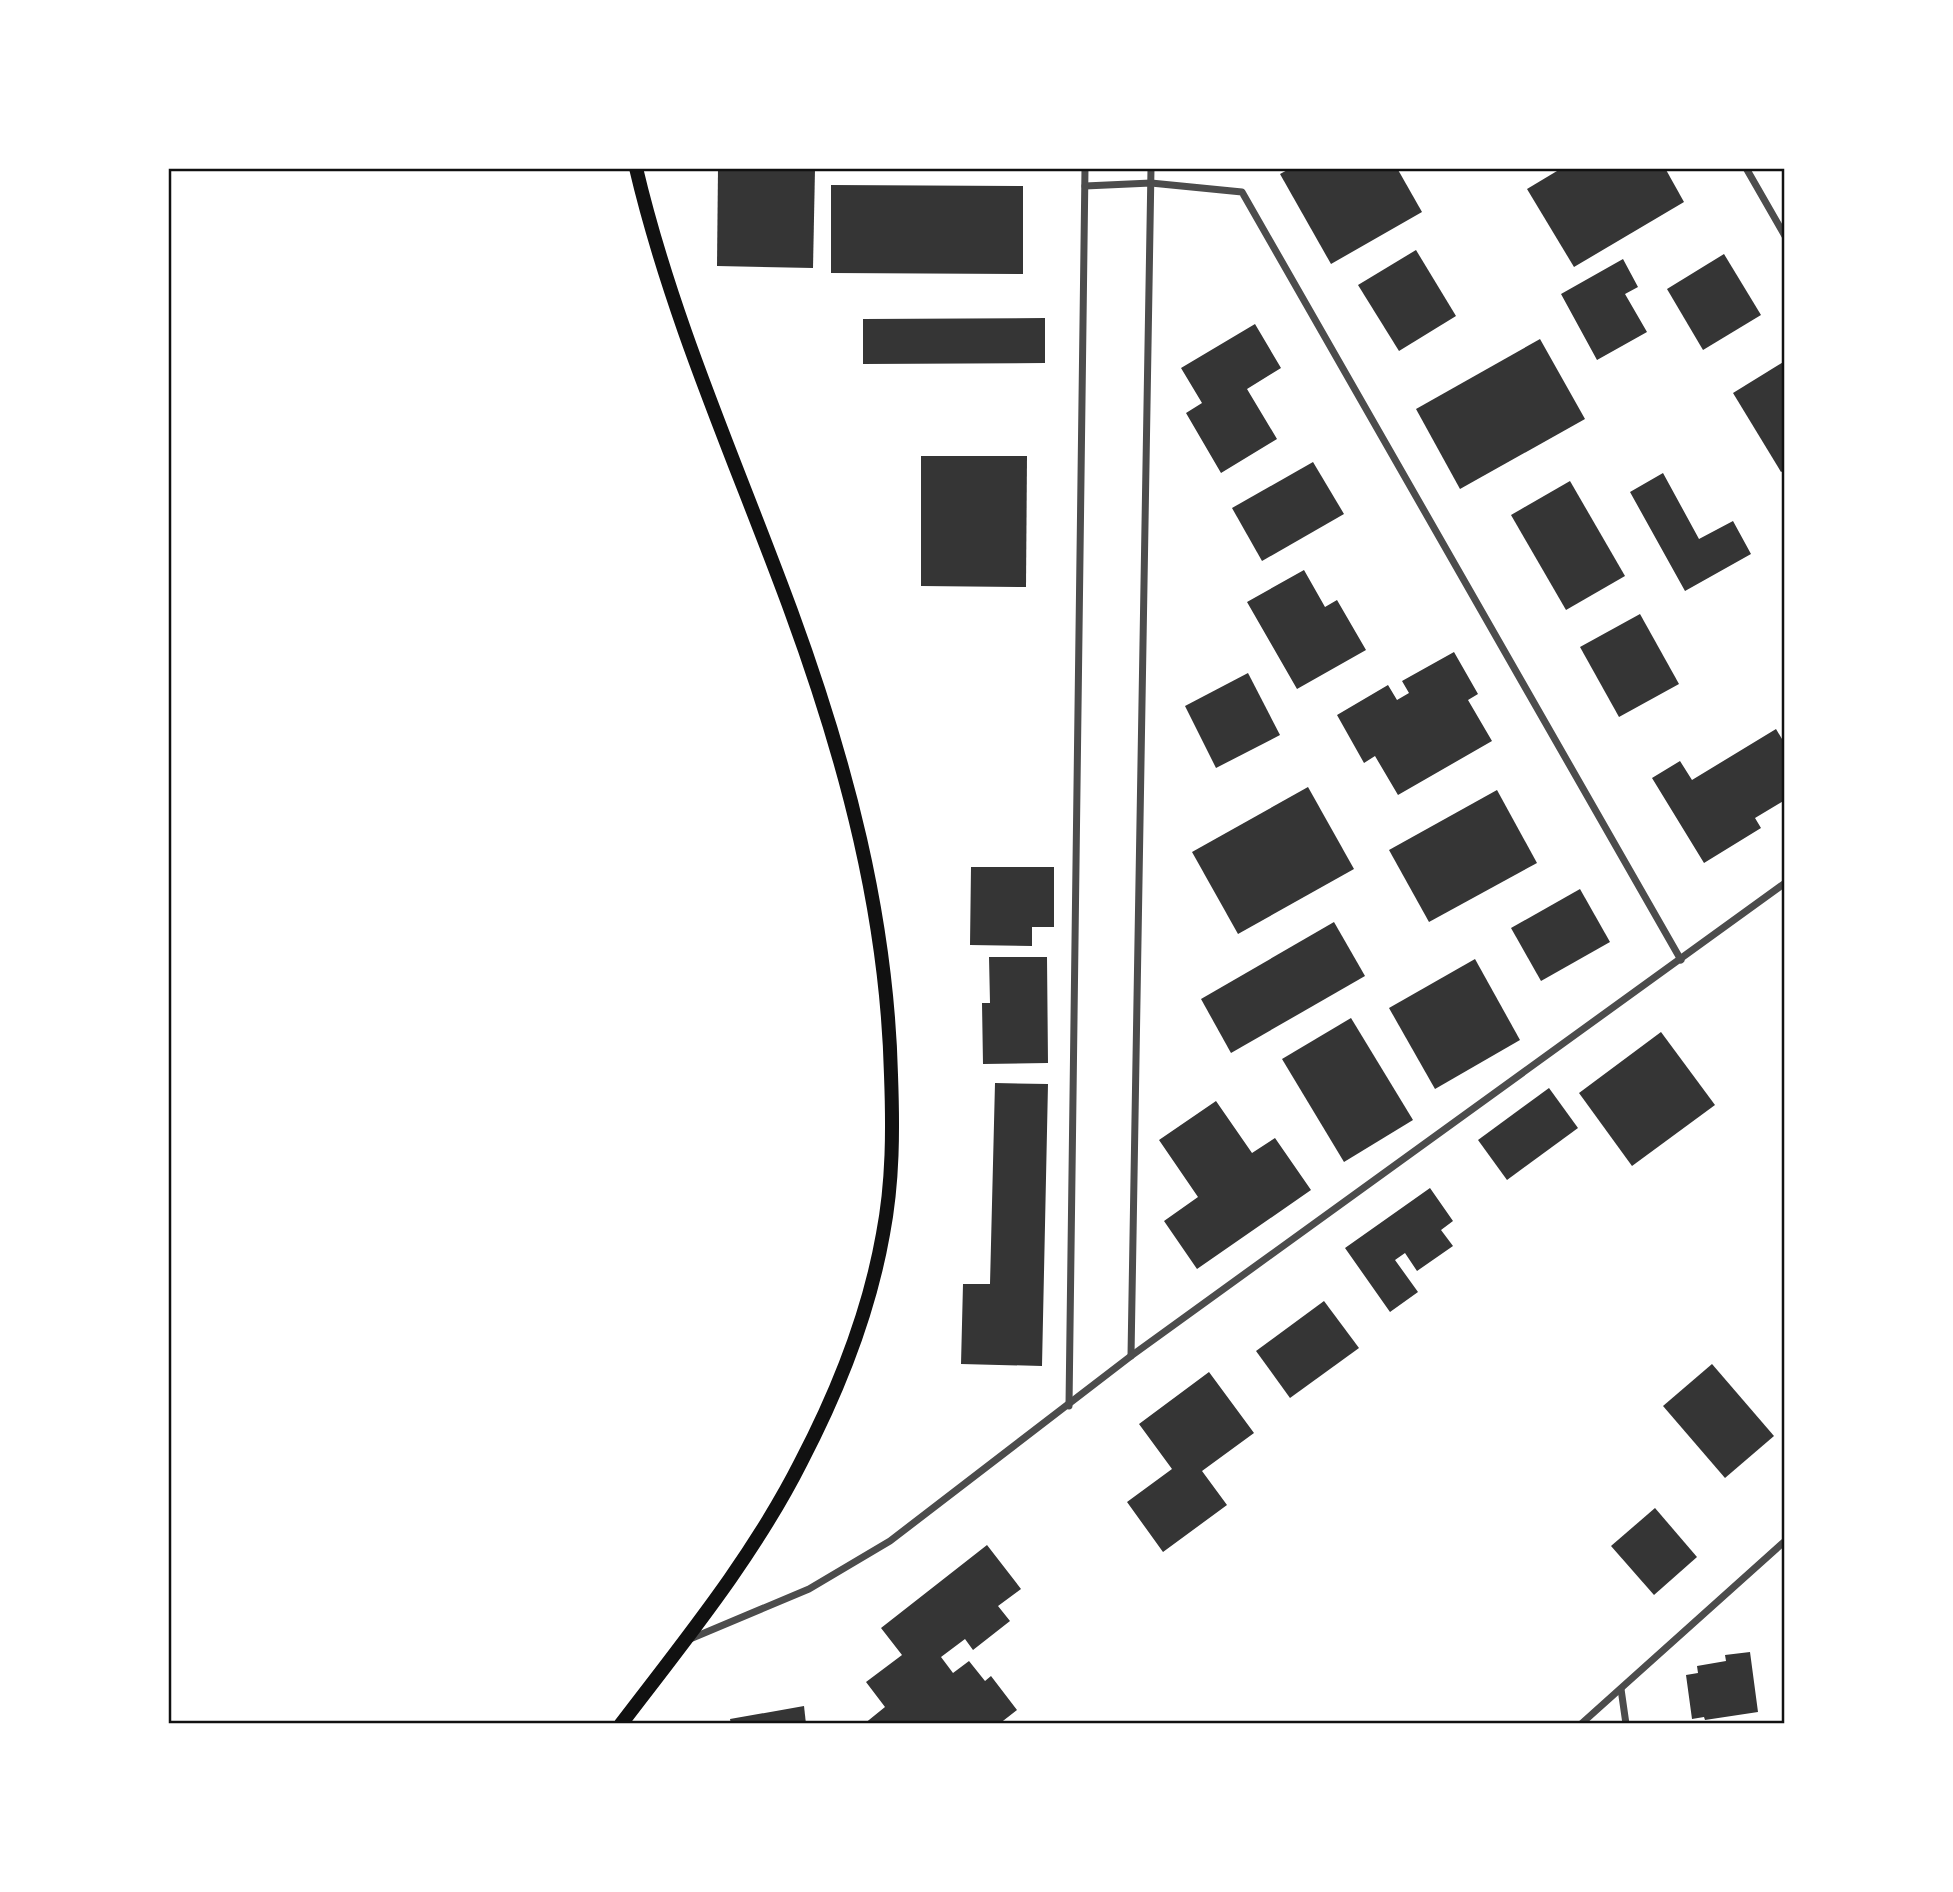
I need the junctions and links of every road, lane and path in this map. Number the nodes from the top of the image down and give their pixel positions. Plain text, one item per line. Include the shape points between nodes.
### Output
1 (636, 168) edge
2 (1085, 168) edge
3 (1152, 168) edge
4 (1746, 168) edge
5 (1151, 183) junction
6 (1085, 186) junction
7 (1785, 236) edge
8 (1785, 883) edge
9 (1681, 960) junction
10 (1131, 1356) junction
11 (1069, 1406) junction
12 (1785, 1541) edge
13 (686, 1641) junction
14 (1621, 1689) junction
15 (621, 1724) edge
16 (1581, 1724) edge
17 (1626, 1724) edge

1 - 13 main road via 685,334 790,607 833,736 872,889 891,1054 888,1203 873,1278 849,1354 789,1485
2 - 6 street
3 - 5 street
4 - 7 street
5 - 6 street
5 - 9 street via 1242,192
5 - 10 street
6 - 11 street
8 - 9 street
9 - 10 street
10 - 11 street
11 - 13 street via 908,1529 853,1565 762,1611
12 - 14 street
13 - 15 main road
14 - 16 street
14 - 17 street

